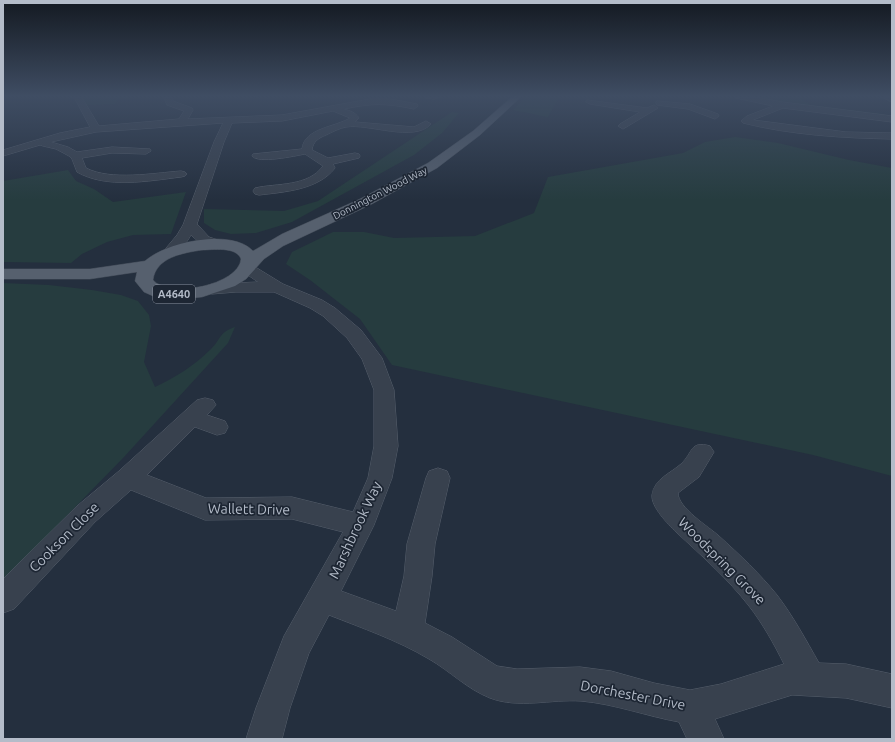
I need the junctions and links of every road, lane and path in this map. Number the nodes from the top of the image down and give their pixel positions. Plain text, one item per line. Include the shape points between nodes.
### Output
1 (87, 131) edge
2 (224, 131) edge
3 (330, 131) edge
4 (395, 131) edge
5 (416, 131) edge
6 (479, 131) edge
7 (812, 131) edge
8 (861, 136) junction
9 (892, 136) edge
10 (39, 142) junction
11 (879, 146) dead end
12 (141, 149) dead end
13 (307, 151) junction
14 (3, 153) edge
15 (74, 156) junction
16 (257, 156) dead end
17 (348, 156) dead end
18 (326, 162) junction
19 (181, 174) dead end
20 (259, 191) dead end
21 (190, 225) junction
22 (290, 234) junction
23 (227, 246) junction
24 (169, 253) junction
25 (149, 265) junction
26 (248, 266) junction
27 (3, 274) edge
28 (90, 274) junction
29 (277, 287) junction
30 (150, 288) junction
31 (212, 289) junction
32 (217, 427) dead end
33 (702, 452) dead end
34 (128, 478) junction
35 (438, 478) dead end
36 (361, 525) junction
37 (322, 598) junction
38 (3, 600) edge
39 (408, 631) junction
40 (809, 678) junction
41 (892, 691) edge
42 (690, 707) junction
43 (264, 739) edge
44 (706, 739) edge

1 - 10 street
2 - 21 street
3 - 13 street via 308,142
4 - 5 street via 412,133
6 - 22 main road, Donnington Wood Way / A4640 via 460,148 401,184
7 - 8 street
8 - 9 street
8 - 11 street
10 - 14 street
10 - 15 street
12 - 15 street via 100,151
13 - 16 street
13 - 18 street
15 - 19 street via 78,159 81,170 94,176 161,180
17 - 18 street
18 - 20 street via 329,168 316,179 280,191
21 - 23 street via 204,240
21 - 24 street via 183,238
22 - 23 main road, Donnington Wood Way / A4640
22 - 26 main road, Donnington Wood Way / A4640 via 259,254
23 - 24 main road, A4640 via 202,245
23 - 26 main road via 243,251 249,257
24 - 25 main road, A4640
25 - 28 main road, A4640
25 - 30 main road, A4640 via 144,273 144,281
26 - 29 street, Marshbrook Way
26 - 31 main road, A4640 via 240,276
27 - 28 main road, A4640
28 - 30 main road, A4640
29 - 31 street, Marshbrook Way
29 - 36 street, Marshbrook Way via 316,304 354,334 372,358 382,384 386,446 380,478
30 - 31 main road, A4640 via 183,294
32 - 34 street via 198,412
33 - 40 street, Woodspring Grove via 689,471 670,486 665,493 665,501 671,510 760,596 778,622
34 - 36 street, Wallett Drive via 206,509 292,508
34 - 38 street, Cookson Close via 86,514
35 - 39 street via 421,544
36 - 37 street, Marshbrook Way
37 - 39 street, Dorchester Drive
37 - 43 street, Marshbrook Way via 295,647
39 - 42 street, Dorchester Drive via 441,648 492,682 517,686 580,684 611,688
40 - 41 street, Dorchester Drive via 846,681
40 - 42 street, Dorchester Drive via 792,678 721,701
42 - 44 street

